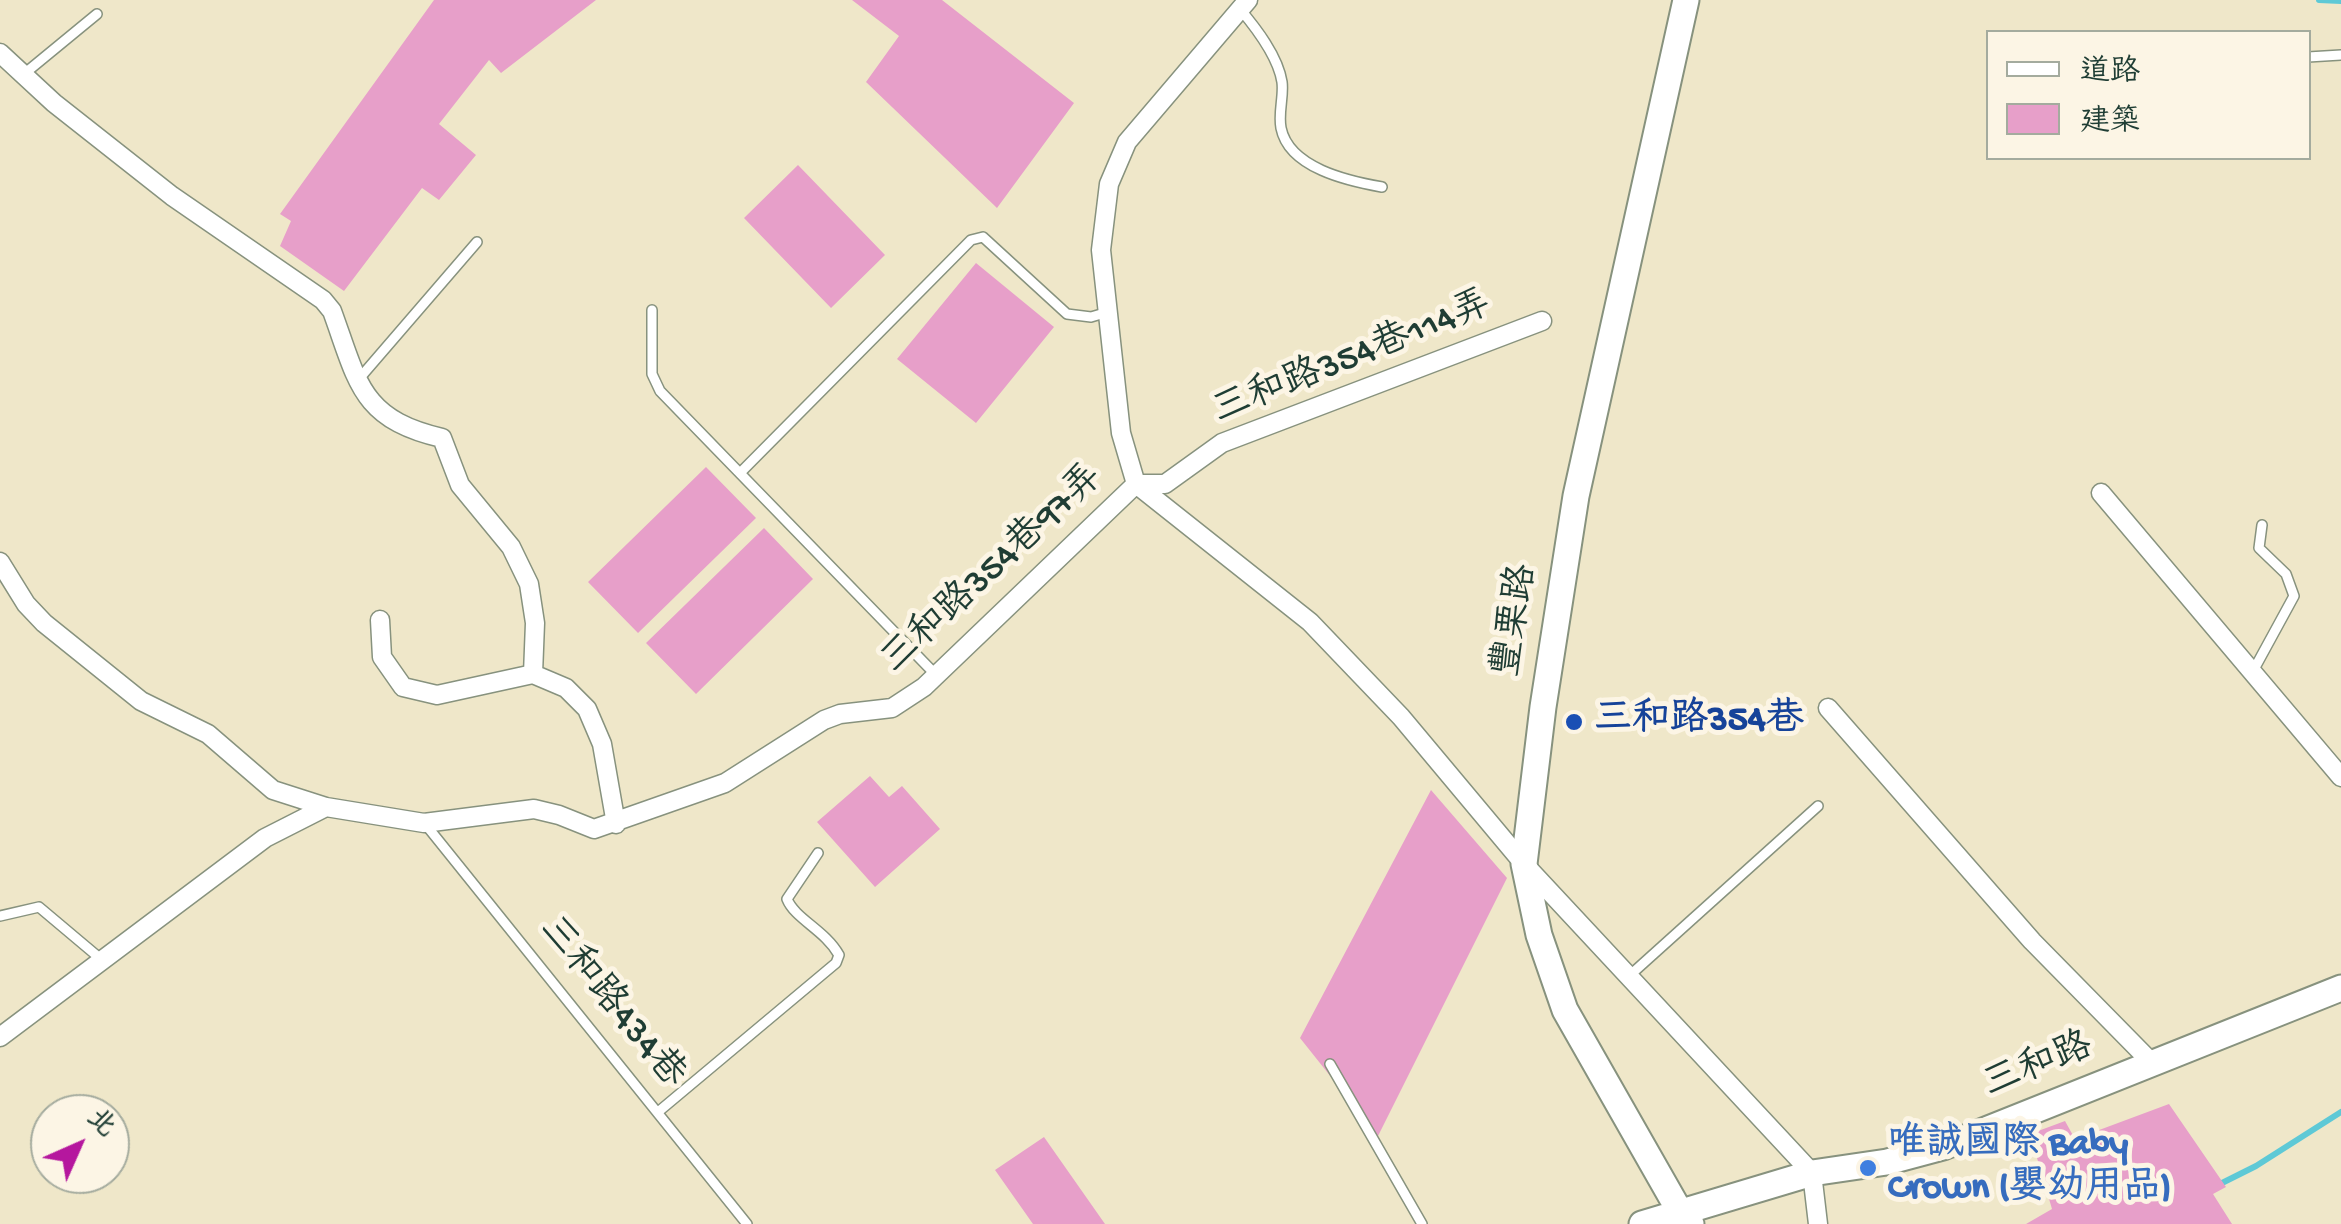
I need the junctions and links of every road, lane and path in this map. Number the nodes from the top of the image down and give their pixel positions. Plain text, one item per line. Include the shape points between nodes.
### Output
1 (1686, 0) edge
2 (1244, 4) edge
3 (97, 14) dead end
4 (0, 54) edge
5 (2341, 56) edge
6 (2311, 57) edge
7 (22, 76) junction
8 (1382, 187) dead end
9 (478, 242) dead end
10 (652, 310) dead end
11 (1108, 312) junction
12 (1542, 321) dead end
13 (358, 380) junction
14 (740, 472) junction
15 (1136, 484) junction
16 (2100, 493) dead end
17 (2262, 526) dead end
18 (0, 562) edge
19 (380, 620) dead end
20 (2252, 673) junction
21 (533, 674) junction
22 (937, 676) junction
23 (1828, 708) dead end
24 (2341, 776) edge
25 (326, 806) junction
26 (1818, 806) dead end
27 (424, 823) junction
28 (616, 824) junction
29 (818, 854) dead end
30 (1524, 864) junction
31 (0, 916) edge
32 (102, 960) junction
33 (1628, 977) junction
34 (2341, 988) edge
35 (0, 1037) edge
36 (2152, 1063) junction
37 (1330, 1064) dead end
38 (658, 1112) junction
39 (1812, 1172) junction
40 (1686, 1218) edge
41 (747, 1224) edge
42 (1422, 1224) edge
43 (1642, 1224) edge
44 (1818, 1224) edge

1 - 30 street, 豐栗路 via 1576,496
2 - 8 lane via 1282,78 1281,130 1300,158 1339,179
2 - 11 street via 1126,142 1109,184 1101,250
3 - 7 lane
4 - 7 street
5 - 6 lane
7 - 13 street via 172,196 323,300
9 - 13 lane
10 - 14 lane via 652,374 660,391
11 - 14 lane via 1090,318 1068,314 982,237 971,240
11 - 15 street via 1121,433
12 - 15 street, 三和路354巷114弄 via 1222,442 1165,484
13 - 21 street via 384,416 442,438 460,485 511,548 528,584 535,622
14 - 22 lane
15 - 22 street, 三和路354巷97弄
15 - 30 street via 1310,622 1401,717
16 - 20 street
17 - 20 lane via 2258,548 2286,574 2294,596
18 - 25 street, 三和路354巷97弄 via 44,623 141,702 208,734 272,790
19 - 21 street via 382,657 403,687 438,695
20 - 24 street
21 - 28 street via 566,688 588,709 602,744
22 - 28 street, 三和路354巷97弄 via 892,708 824,720 725,783
23 - 36 street via 2032,940
25 - 27 street, 三和路354巷97弄
25 - 32 street via 265,838
26 - 33 lane
27 - 28 street, 三和路354巷97弄 via 534,809 594,829
27 - 38 lane, 三和路434巷
29 - 38 lane via 787,899 829,937 840,955 836,964
30 - 33 street
30 - 40 street, 豐栗路 via 1538,935 1565,1010
31 - 32 lane via 39,908
32 - 35 street
33 - 39 street
34 - 36 street, 三和路
36 - 39 street, 三和路 via 1943,1147
37 - 42 lane
38 - 41 lane, 三和路434巷
39 - 40 street, 三和路
39 - 44 street
40 - 43 street, 三和路

